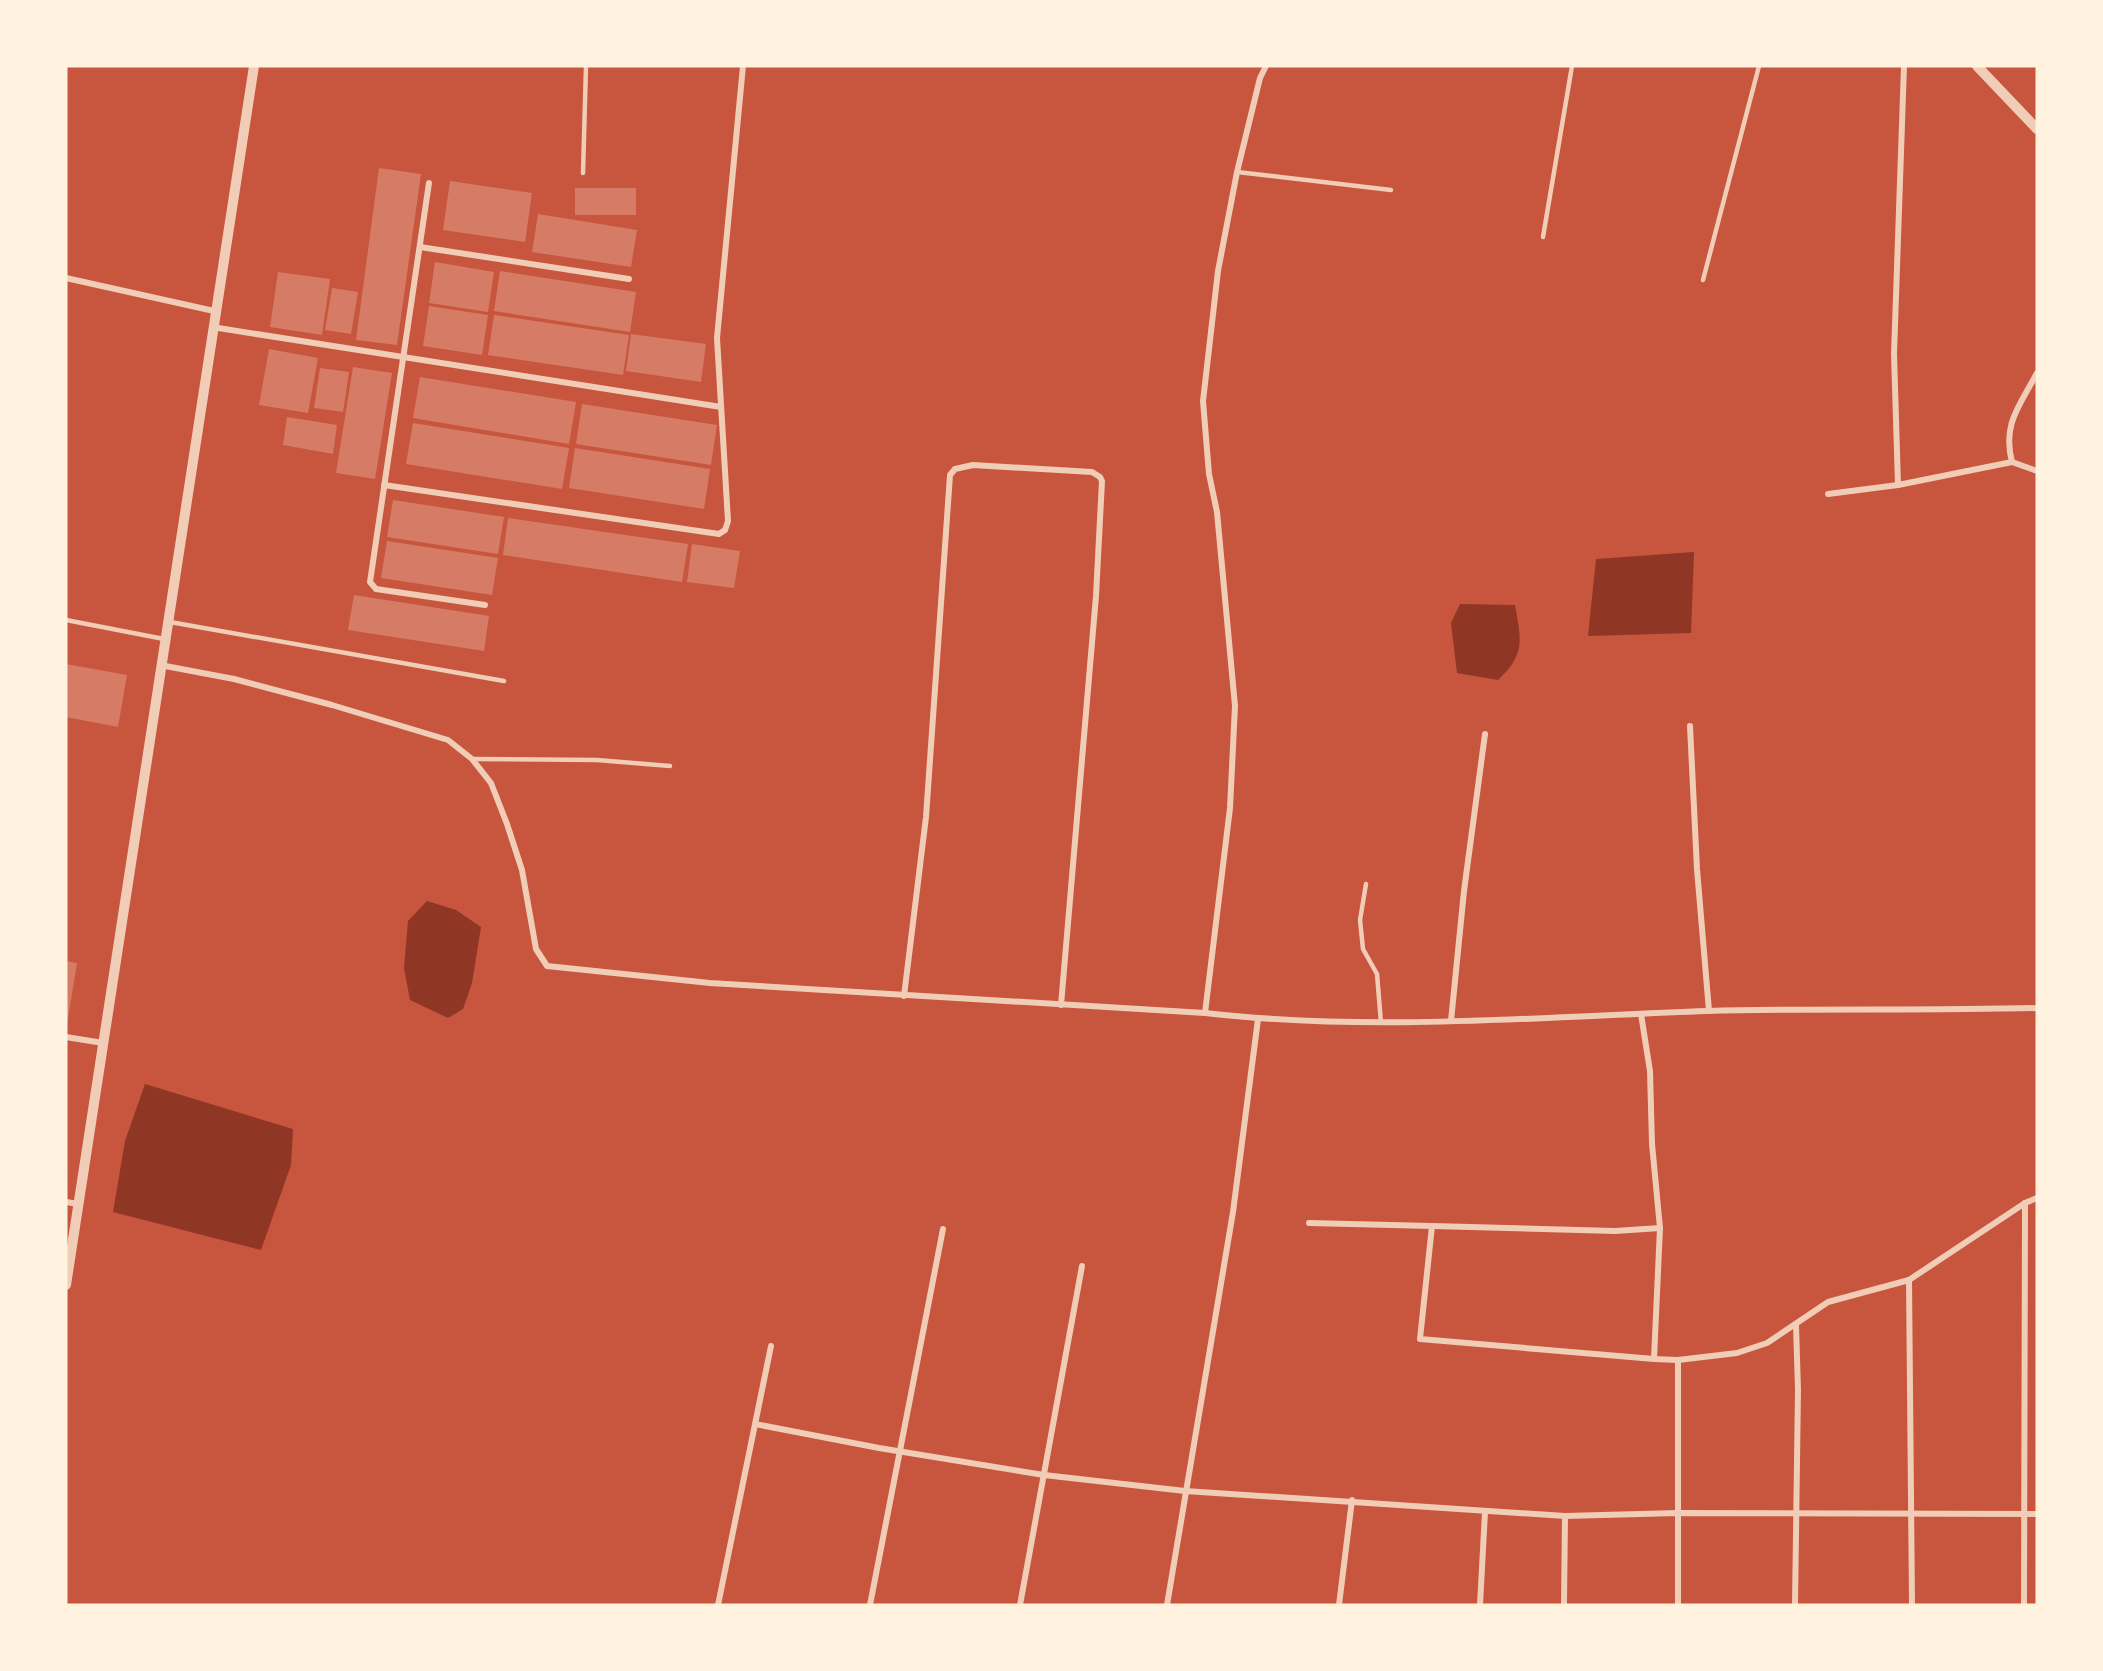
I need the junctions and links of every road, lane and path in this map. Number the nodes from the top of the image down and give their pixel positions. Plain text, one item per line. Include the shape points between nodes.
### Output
1 (254, 66) edge
2 (586, 66) edge
3 (743, 66) edge
4 (1266, 66) edge
5 (1572, 66) edge
6 (1759, 66) edge
7 (1904, 66) edge
8 (1977, 66) edge
9 (2037, 129) edge
10 (1237, 172) junction
11 (583, 173) dead end
12 (429, 183) dead end
13 (1391, 190) dead end
14 (1543, 237) dead end
15 (420, 247) junction
16 (66, 278) edge
17 (629, 279) dead end
18 (1703, 280) dead end
19 (214, 311) junction
20 (212, 327) junction
21 (403, 357) junction
22 (2037, 373) edge
23 (721, 407) junction
24 (2012, 462) junction
25 (2037, 471) edge
26 (384, 485) junction
27 (1898, 485) junction
28 (1828, 494) dead end
29 (485, 605) dead end
30 (66, 620) edge
31 (167, 622) junction
32 (164, 639) junction
33 (160, 665) junction
34 (504, 681) dead end
35 (1690, 726) dead end
36 (1485, 734) dead end
37 (472, 759) junction
38 (670, 766) dead end
39 (1366, 884) dead end
40 (904, 996) junction
41 (1061, 1005) junction
42 (2037, 1008) edge
43 (1709, 1011) junction
44 (1205, 1013) junction
45 (1641, 1014) junction
46 (1258, 1019) junction
47 (1451, 1021) junction
48 (1381, 1023) junction
49 (66, 1037) edge
50 (103, 1042) junction
51 (2037, 1198) edge
52 (66, 1202) edge
53 (2025, 1203) junction
54 (78, 1204) junction
55 (1309, 1223) dead end
56 (1432, 1226) junction
57 (1660, 1228) junction
58 (943, 1229) dead end
59 (1082, 1266) dead end
60 (1909, 1280) junction
61 (66, 1285) edge
62 (1796, 1325) junction
63 (771, 1346) dead end
64 (1654, 1359) junction
65 (1678, 1360) junction
66 (755, 1424) junction
67 (900, 1452) junction
68 (1044, 1475) junction
69 (1185, 1491) junction
70 (1352, 1500) junction
71 (1485, 1512) junction
72 (1678, 1513) junction
73 (1795, 1513) junction
74 (1912, 1513) junction
75 (2037, 1514) edge
76 (2024, 1515) junction
77 (1565, 1516) junction
78 (718, 1605) edge
79 (870, 1605) edge
80 (1020, 1605) edge
81 (1167, 1605) edge
82 (1339, 1605) edge
83 (1480, 1605) edge
84 (1564, 1605) edge
85 (1678, 1605) edge
86 (1795, 1605) edge
87 (1912, 1605) edge
88 (2024, 1605) edge

1 - 19 street
2 - 11 lane
3 - 23 street via 717,339
4 - 10 street
5 - 14 lane
6 - 18 lane
7 - 27 street via 1894,354
8 - 9 street
10 - 13 lane
10 - 44 street via 1218,272 1203,401 1234,706 1230,808
12 - 15 street
15 - 17 street
15 - 21 street
16 - 19 street
19 - 20 street
20 - 21 street
20 - 31 street
21 - 23 street
21 - 26 street
22 - 24 street via 2009,428
23 - 26 street via 728,521 719,534
24 - 25 street
24 - 27 street
26 - 29 street via 371,586
27 - 28 street
30 - 32 lane
31 - 32 street
31 - 34 lane
32 - 33 street
33 - 37 street via 234,679 353,711 448,740
33 - 50 street
35 - 43 street
36 - 47 street
37 - 38 lane via 597,760
37 - 40 street via 491,783 507,824 522,870 536,949 547,966 710,983
39 - 48 lane via 1360,920 1363,949 1377,974
40 - 41 street
40 - 41 street via 926,817 950,476 955,469 974,465 1092,472 1102,482
41 - 44 street
42 - 43 street
43 - 45 street
44 - 46 street
45 - 47 street
45 - 57 street via 1650,1071
46 - 48 street
46 - 69 street via 1233,1212
47 - 48 street
49 - 50 street
50 - 54 street
51 - 53 street
52 - 54 street
53 - 60 street
53 - 76 street
54 - 61 street
55 - 56 street
56 - 57 street via 1615,1231
56 - 64 street via 1420,1339
57 - 64 street
58 - 67 street
59 - 68 street
60 - 62 street via 1828,1302
60 - 74 street
62 - 65 street via 1767,1343 1737,1353
62 - 73 street
63 - 66 street
64 - 65 street
65 - 72 street
66 - 67 street
66 - 78 street
67 - 68 street
67 - 79 street
68 - 69 street
68 - 80 street
69 - 70 street
69 - 81 street
70 - 71 street
70 - 82 street
71 - 77 street
71 - 83 street
72 - 73 street
72 - 77 street
72 - 85 street
73 - 74 street
73 - 86 street
74 - 76 street
74 - 87 street
75 - 76 street
76 - 88 street
77 - 84 street

